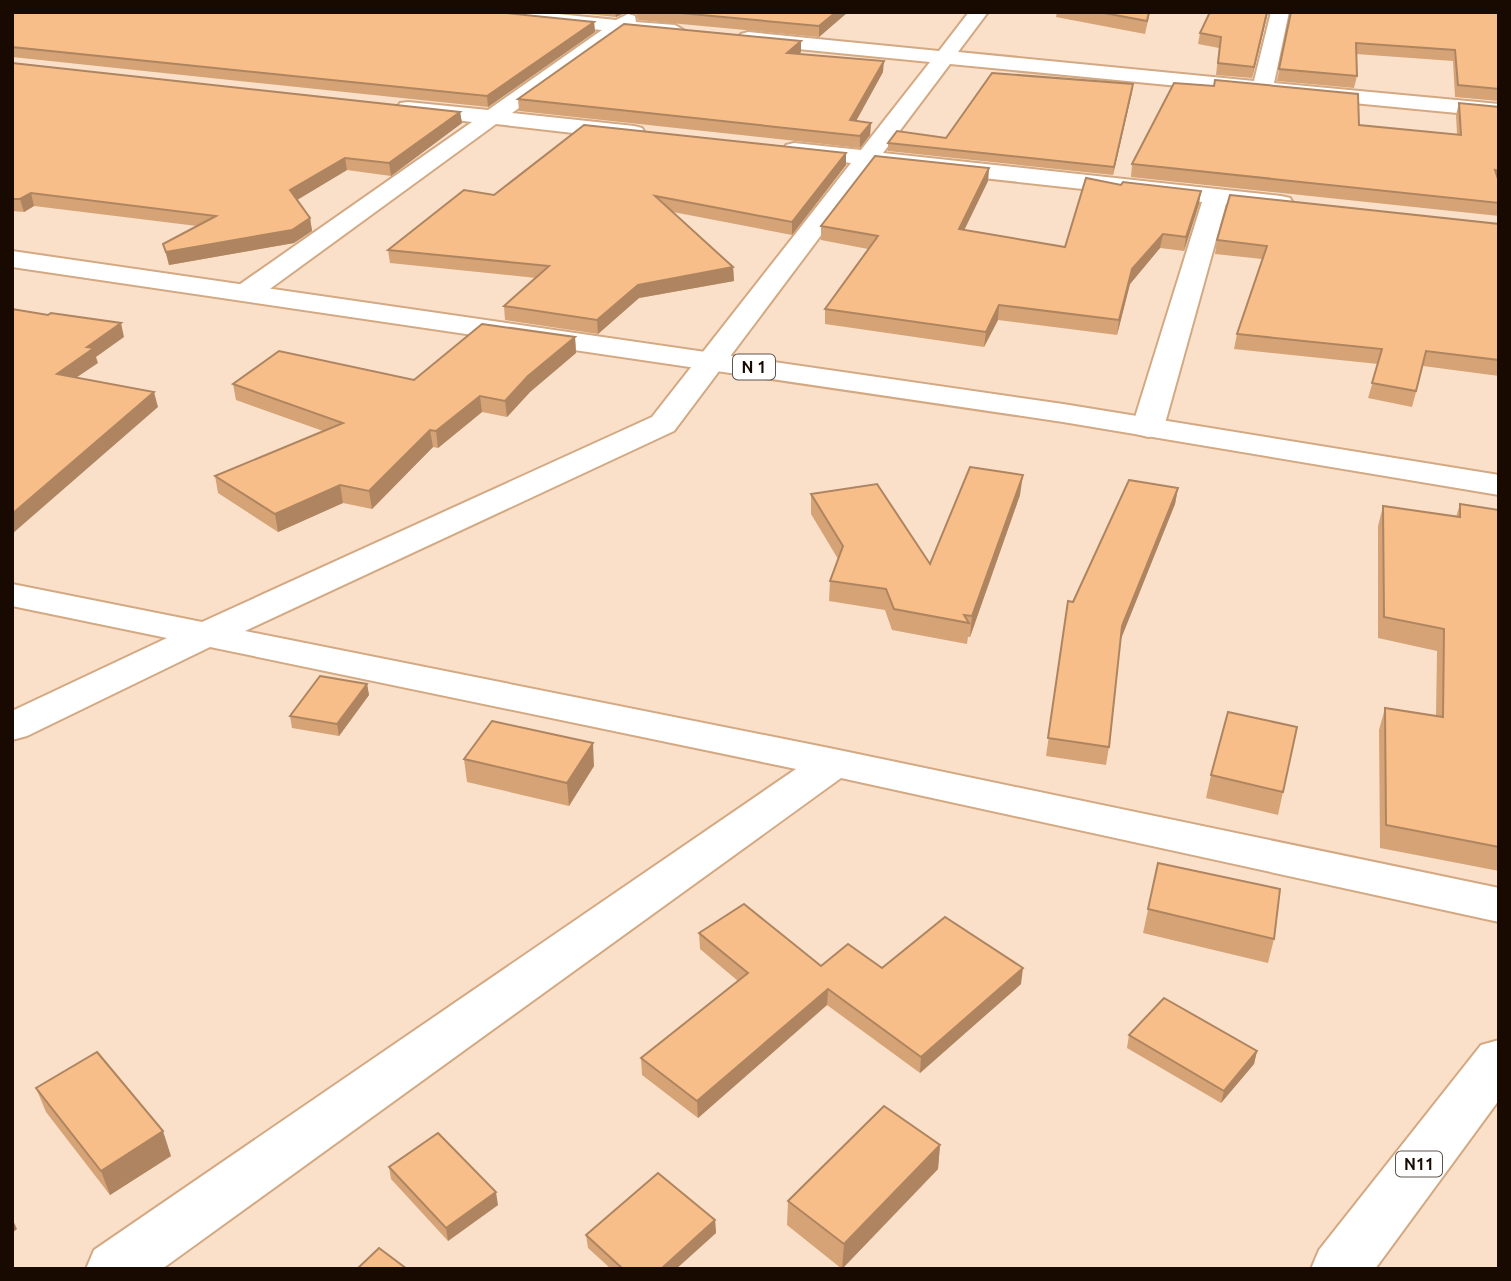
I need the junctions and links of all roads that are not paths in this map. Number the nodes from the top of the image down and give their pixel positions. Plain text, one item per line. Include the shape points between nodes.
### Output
1 (479, 12) edge
2 (979, 12) edge
3 (1280, 12) edge
4 (628, 19) edge
5 (700, 34) edge
6 (727, 36) edge
7 (944, 57) junction
8 (1263, 88) junction
9 (382, 105) edge
10 (1499, 111) edge
11 (492, 117) junction
12 (658, 135) edge
13 (769, 148) edge
14 (867, 158) junction
15 (1216, 196) junction
16 (1297, 205) edge
17 (12, 259) edge
18 (246, 293) junction
19 (711, 360) junction
20 (1148, 427) junction
21 (1497, 484) edge
22 (12, 595) edge
23 (205, 635) junction
24 (12, 727) edge
25 (834, 763) junction
26 (1499, 905) edge
27 (1499, 1060) edge
28 (115, 1269) edge
29 (1340, 1269) edge

1 - 4 main road
2 - 7 main road
3 - 8 main road
4 - 5 main road
4 - 11 main road
6 - 7 main road
7 - 8 main road
7 - 14 main road
8 - 10 main road
9 - 11 main road
11 - 12 main road
11 - 18 main road
13 - 14 main road
14 - 15 main road
14 - 19 main road
15 - 16 main road
15 - 20 main road
17 - 18 main road, N 1
18 - 19 main road, N 1
19 - 20 main road, N 1
19 - 23 main road via 663,424
20 - 21 main road, N 1
22 - 23 main road
23 - 24 main road
23 - 25 main road
25 - 26 main road
25 - 28 main road
27 - 29 main road, N11

